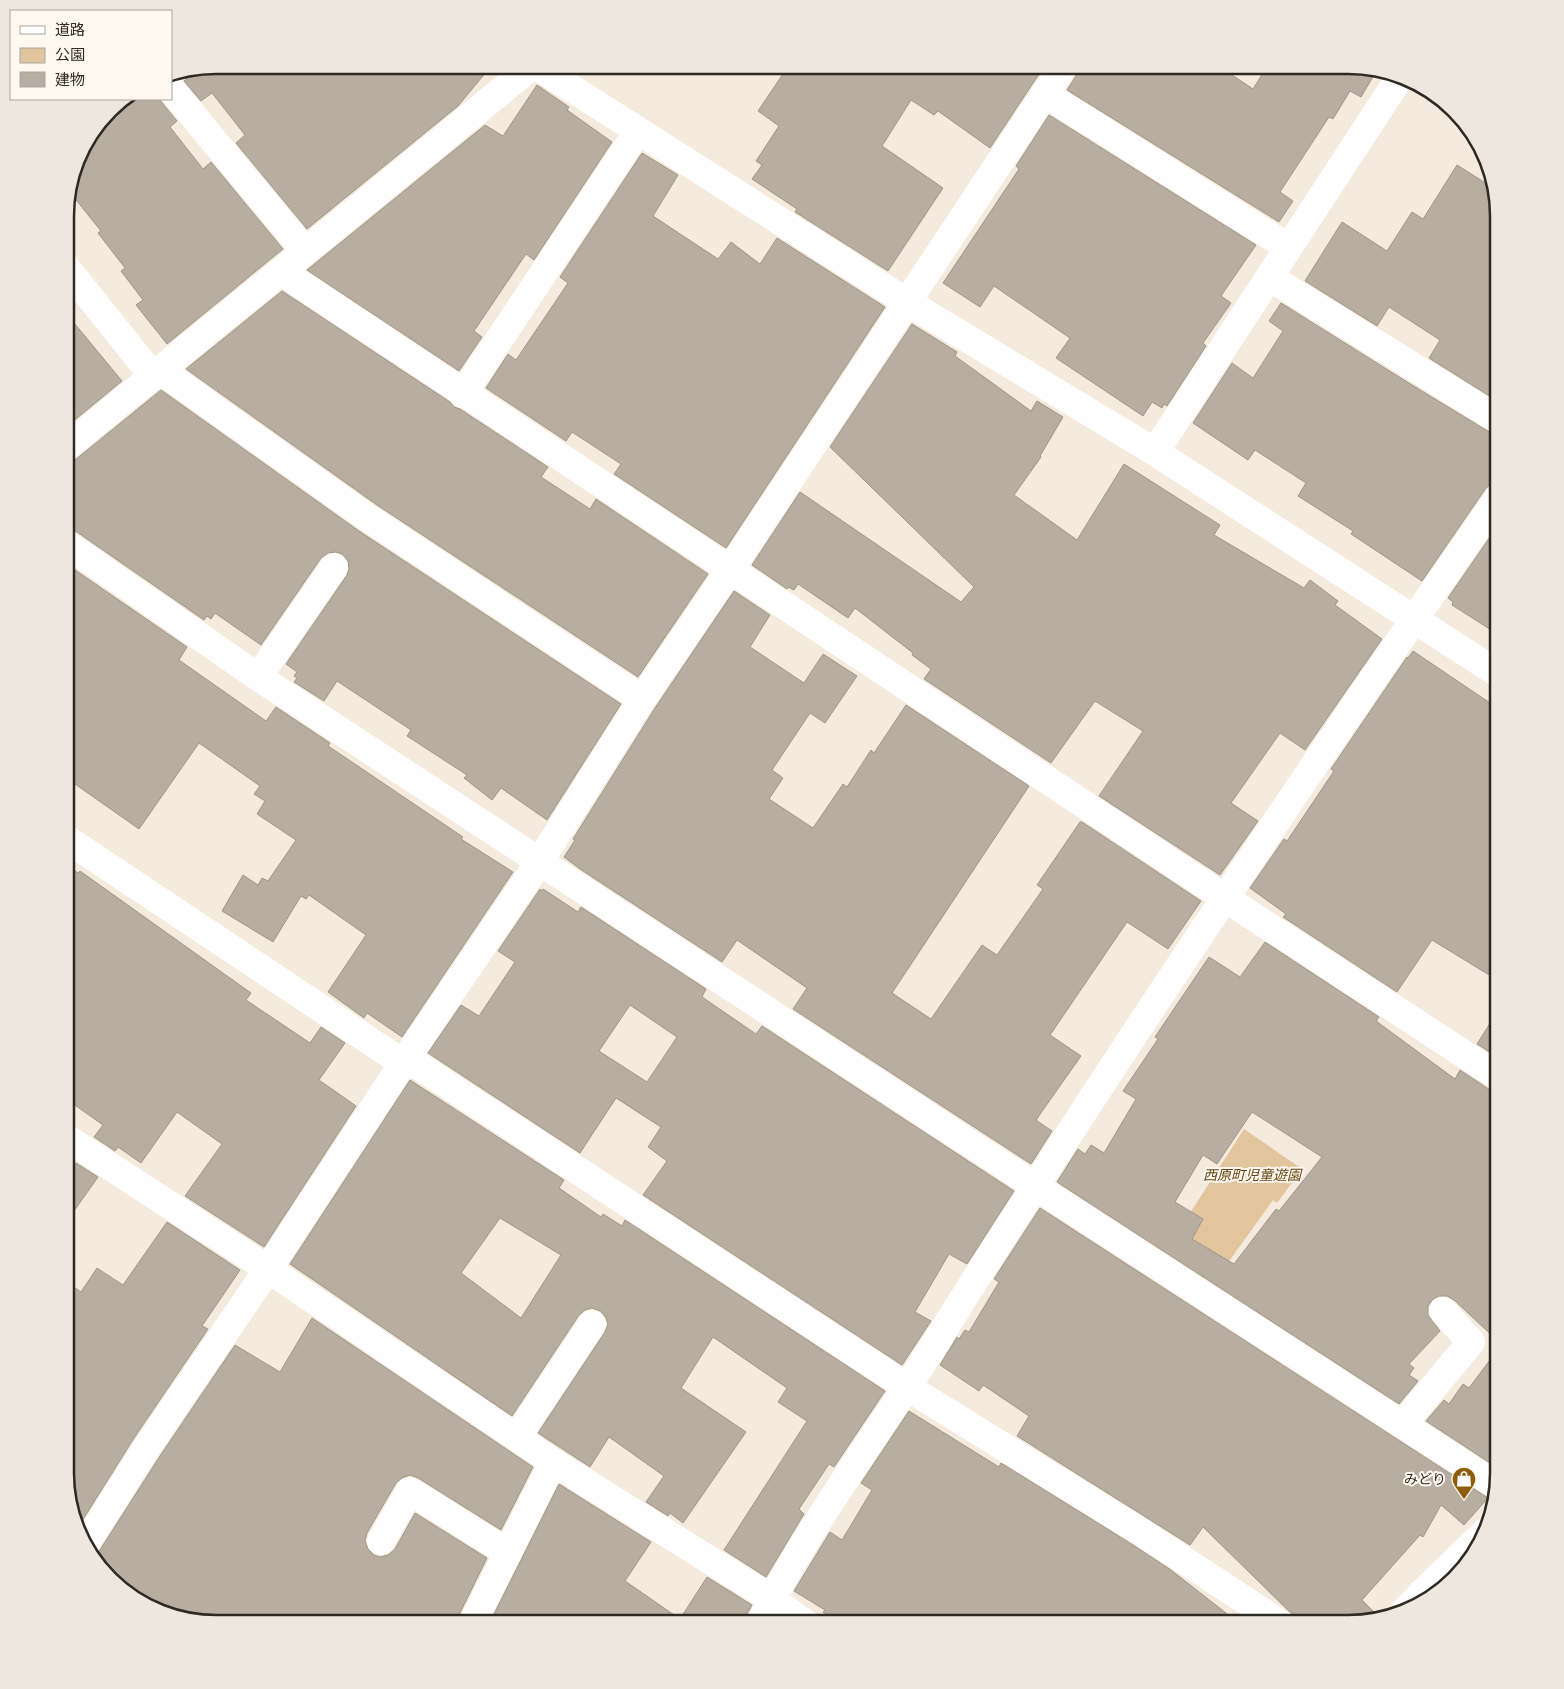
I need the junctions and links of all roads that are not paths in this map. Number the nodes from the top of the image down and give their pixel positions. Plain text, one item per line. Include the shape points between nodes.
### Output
1 (523, 74) edge
2 (548, 74) edge
3 (1058, 74) edge
4 (1396, 83) edge
5 (172, 90) edge
6 (1045, 94) junction
7 (638, 131) junction
8 (1288, 247) junction
9 (305, 251) junction
10 (282, 272) junction
11 (74, 277) edge
12 (1269, 277) junction
13 (907, 302) junction
14 (153, 371) junction
15 (463, 394) junction
16 (1490, 414) edge
17 (74, 440) edge
18 (1155, 452) junction
19 (1490, 511) edge
20 (74, 549) edge
21 (334, 567) dead end
22 (730, 570) junction
23 (1414, 620) junction
24 (1490, 668) edge
25 (258, 677) junction
26 (642, 699) junction
27 (74, 844) edge
28 (540, 861) junction
29 (1225, 898) junction
30 (403, 1063) junction
31 (1490, 1071) edge
32 (74, 1143) edge
33 (1035, 1186) junction
34 (268, 1269) junction
35 (1443, 1311) dead end
36 (592, 1324) dead end
37 (908, 1386) junction
38 (1403, 1424) junction
39 (517, 1437) junction
40 (553, 1462) junction
41 (1490, 1481) edge
42 (90, 1537) edge
43 (381, 1541) dead end
44 (1469, 1548) edge
45 (508, 1552) junction
46 (1419, 1596) edge
47 (772, 1599) junction
48 (476, 1615) edge
49 (764, 1615) edge
50 (794, 1615) edge
51 (1267, 1615) edge

1 - 9 street
2 - 7 street
3 - 6 street
4 - 8 street
5 - 9 street
6 - 8 street
6 - 13 street
7 - 13 street
7 - 15 street
8 - 12 street
9 - 10 street
10 - 14 street
10 - 15 street
11 - 14 street
12 - 16 street
12 - 18 street
13 - 18 street
13 - 22 street
14 - 17 street
14 - 26 street
15 - 22 street
18 - 23 street
19 - 23 street
20 - 25 street
21 - 25 street
22 - 26 street
22 - 29 street
23 - 24 street
23 - 29 street
25 - 28 street
26 - 28 street
27 - 30 street
28 - 30 street
28 - 33 street
29 - 31 street
29 - 33 street
30 - 34 street
30 - 37 street via 419,1066
32 - 34 street
33 - 37 street
33 - 38 street
34 - 39 street
34 - 42 street
35 - 38 street via 1470,1342
36 - 39 street
37 - 47 street via 837,1489
37 - 51 street
38 - 41 street
39 - 40 street
40 - 45 street
40 - 47 street
43 - 45 street via 410,1491
44 - 46 street
45 - 48 street
47 - 49 street
47 - 50 street

